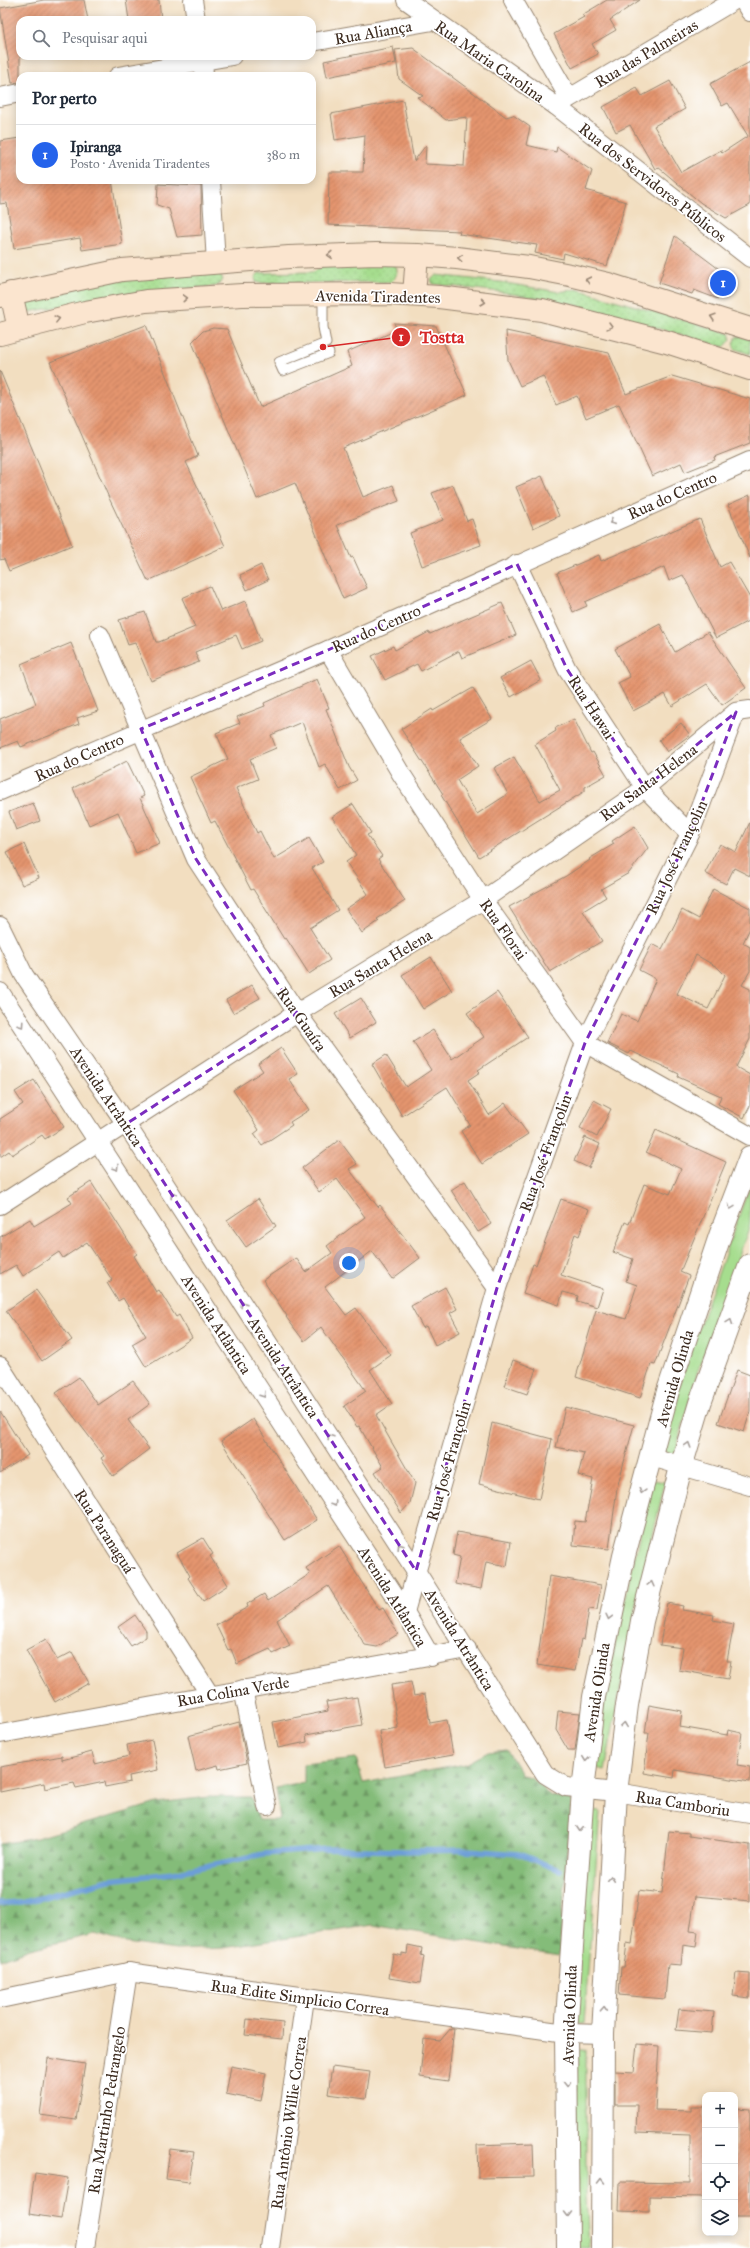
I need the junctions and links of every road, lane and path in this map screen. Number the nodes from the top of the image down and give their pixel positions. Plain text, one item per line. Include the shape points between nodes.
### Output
1 (193, 0) edge
2 (406, 0) edge
3 (513, 0) edge
4 (735, 0) edge
5 (743, 0) edge
6 (750, 12) edge
7 (195, 16) edge
8 (434, 21) junction
9 (316, 41) edge
10 (218, 60) edge
11 (204, 64) edge
12 (147, 72) edge
13 (16, 94) edge
14 (0, 97) edge
15 (563, 102) junction
16 (211, 184) edge
17 (417, 255) junction
18 (750, 258) edge
19 (240, 261) junction
20 (216, 262) junction
21 (6, 294) edge
22 (323, 294) junction
23 (242, 295) junction
24 (414, 295) junction
25 (750, 329) edge
26 (10, 331) edge
27 (329, 353) dead end
28 (750, 369) edge
29 (750, 461) edge
30 (517, 564) junction
31 (100, 635) dead end
32 (328, 650) junction
33 (743, 711) edge
34 (141, 729) junction
35 (645, 788) junction
36 (0, 791) edge
37 (690, 834) junction
38 (483, 900) junction
39 (0, 926) edge
40 (0, 992) edge
41 (297, 1013) junction
42 (585, 1043) junction
43 (126, 1124) junction
44 (750, 1136) edge
45 (98, 1142) junction
46 (750, 1157) edge
47 (0, 1204) edge
48 (750, 1265) edge
49 (497, 1288) junction
50 (0, 1366) edge
51 (652, 1458) junction
52 (681, 1467) junction
53 (750, 1486) edge
54 (416, 1571) junction
55 (405, 1612) junction
56 (467, 1650) junction
57 (431, 1657) junction
58 (243, 1690) junction
59 (210, 1695) junction
60 (0, 1734) edge
61 (583, 1790) junction
62 (616, 1792) junction
63 (267, 1806) dead end
64 (750, 1814) edge
65 (128, 1972) junction
66 (305, 1998) junction
67 (0, 1999) edge
68 (566, 2033) junction
69 (603, 2034) junction
70 (85, 2248) edge
71 (270, 2248) edge
72 (568, 2248) edge
73 (602, 2248) edge

1 - 7 street
2 - 8 street, Rua Maria Carolina
3 - 15 street
4 - 15 street, Rua das Palmeiras
5 - 6 street
8 - 9 street, Rua Aliança
8 - 15 street, Rua Maria Carolina
10 - 11 street
11 - 12 street
13 - 14 street
15 - 18 street, Rua dos Servidores Públicos
16 - 20 street
17 -> 19 main road via 376,254
17 - 24 main road
25 -> 17 main road via 608,284 570,275 515,265
19 - 20 main road
19 - 23 main road
20 - 21 main road via 122,270
21 - 26 main road
22 - 23 main road, Avenida Tiradentes
22 - 24 main road, Avenida Tiradentes
22 - 27 lane via 323,327 326,343 279,362 282,371
26 -> 23 main road, Avenida Tiradentes via 85,312 146,301
24 -> 28 main road, Avenida Tiradentes via 542,310 660,340
29 -> 30 street, Rua do Centro
30 - 32 street, Rua do Centro
30 - 35 street, Rua Hawai via 566,669
31 - 34 street, Rua Guaíra
32 - 34 street, Rua do Centro
32 - 38 street, Rua Florai via 400,772
33 - 35 street, Rua Santa Helena
33 - 37 street, Rua José Françolin
34 - 36 street, Rua do Centro
34 - 41 street, Rua Guaíra via 196,859
35 - 37 street, Rua Hawai
35 - 38 street, Rua Santa Helena
37 - 42 street, Rua José Françolin
38 - 41 street, Rua Santa Helena
38 - 42 street, Rua Florai
39 - 43 street, Avenida Atrântica via 24,975
40 -> 45 street, Avenida Atlântica
41 - 43 street, Rua Santa Helena
41 - 49 street, Rua Guaíra
42 - 44 street, Rua Florai
42 - 49 street, Rua José Françolin
43 - 45 street, Rua Santa Helena
54 -> 43 street, Avenida Atrântica
45 - 47 street, Rua Santa Helena
45 -> 55 street, Avenida Atlântica
46 -> 51 street, Avenida Olinda via 683,1343
52 -> 48 street, Avenida Olinda via 700,1403
49 - 54 street, Rua José Françolin
50 - 59 street, Rua Paranaguá
51 - 52 street
51 -> 61 street, Avenida Olinda via 624,1556 602,1652
52 - 53 street
62 -> 52 street, Avenida Olinda via 627,1705 642,1621
54 - 55 street, Rua José Françolin
54 - 56 street, Avenida Atrântica
55 - 57 street, Avenida Atlântica
56 - 57 street, Rua Colina Verde
56 - 61 street, Avenida Atrântica via 545,1774 566,1787
57 - 58 street, Rua Colina Verde
58 - 59 street, Rua Colina Verde
58 - 63 street
59 - 60 street, Rua Colina Verde
61 - 62 street, Avenida Atrântica
61 -> 68 street, Avenida Olinda
62 - 64 street, Rua Camboriu
69 -> 62 street, Avenida Olinda
65 - 66 street, Rua Edite Simplicio Correa
65 - 67 street, Rua Edite Simplicio Correa
65 - 70 street, Rua Martinho Pedrangelo
66 - 68 street, Rua Edite Simplicio Correa
66 - 71 street, Rua Antônio Willie Correa
68 - 69 street, Rua Edite Simplicio Correa
68 -> 72 street, Avenida Olinda
73 -> 69 street, Avenida Olinda

